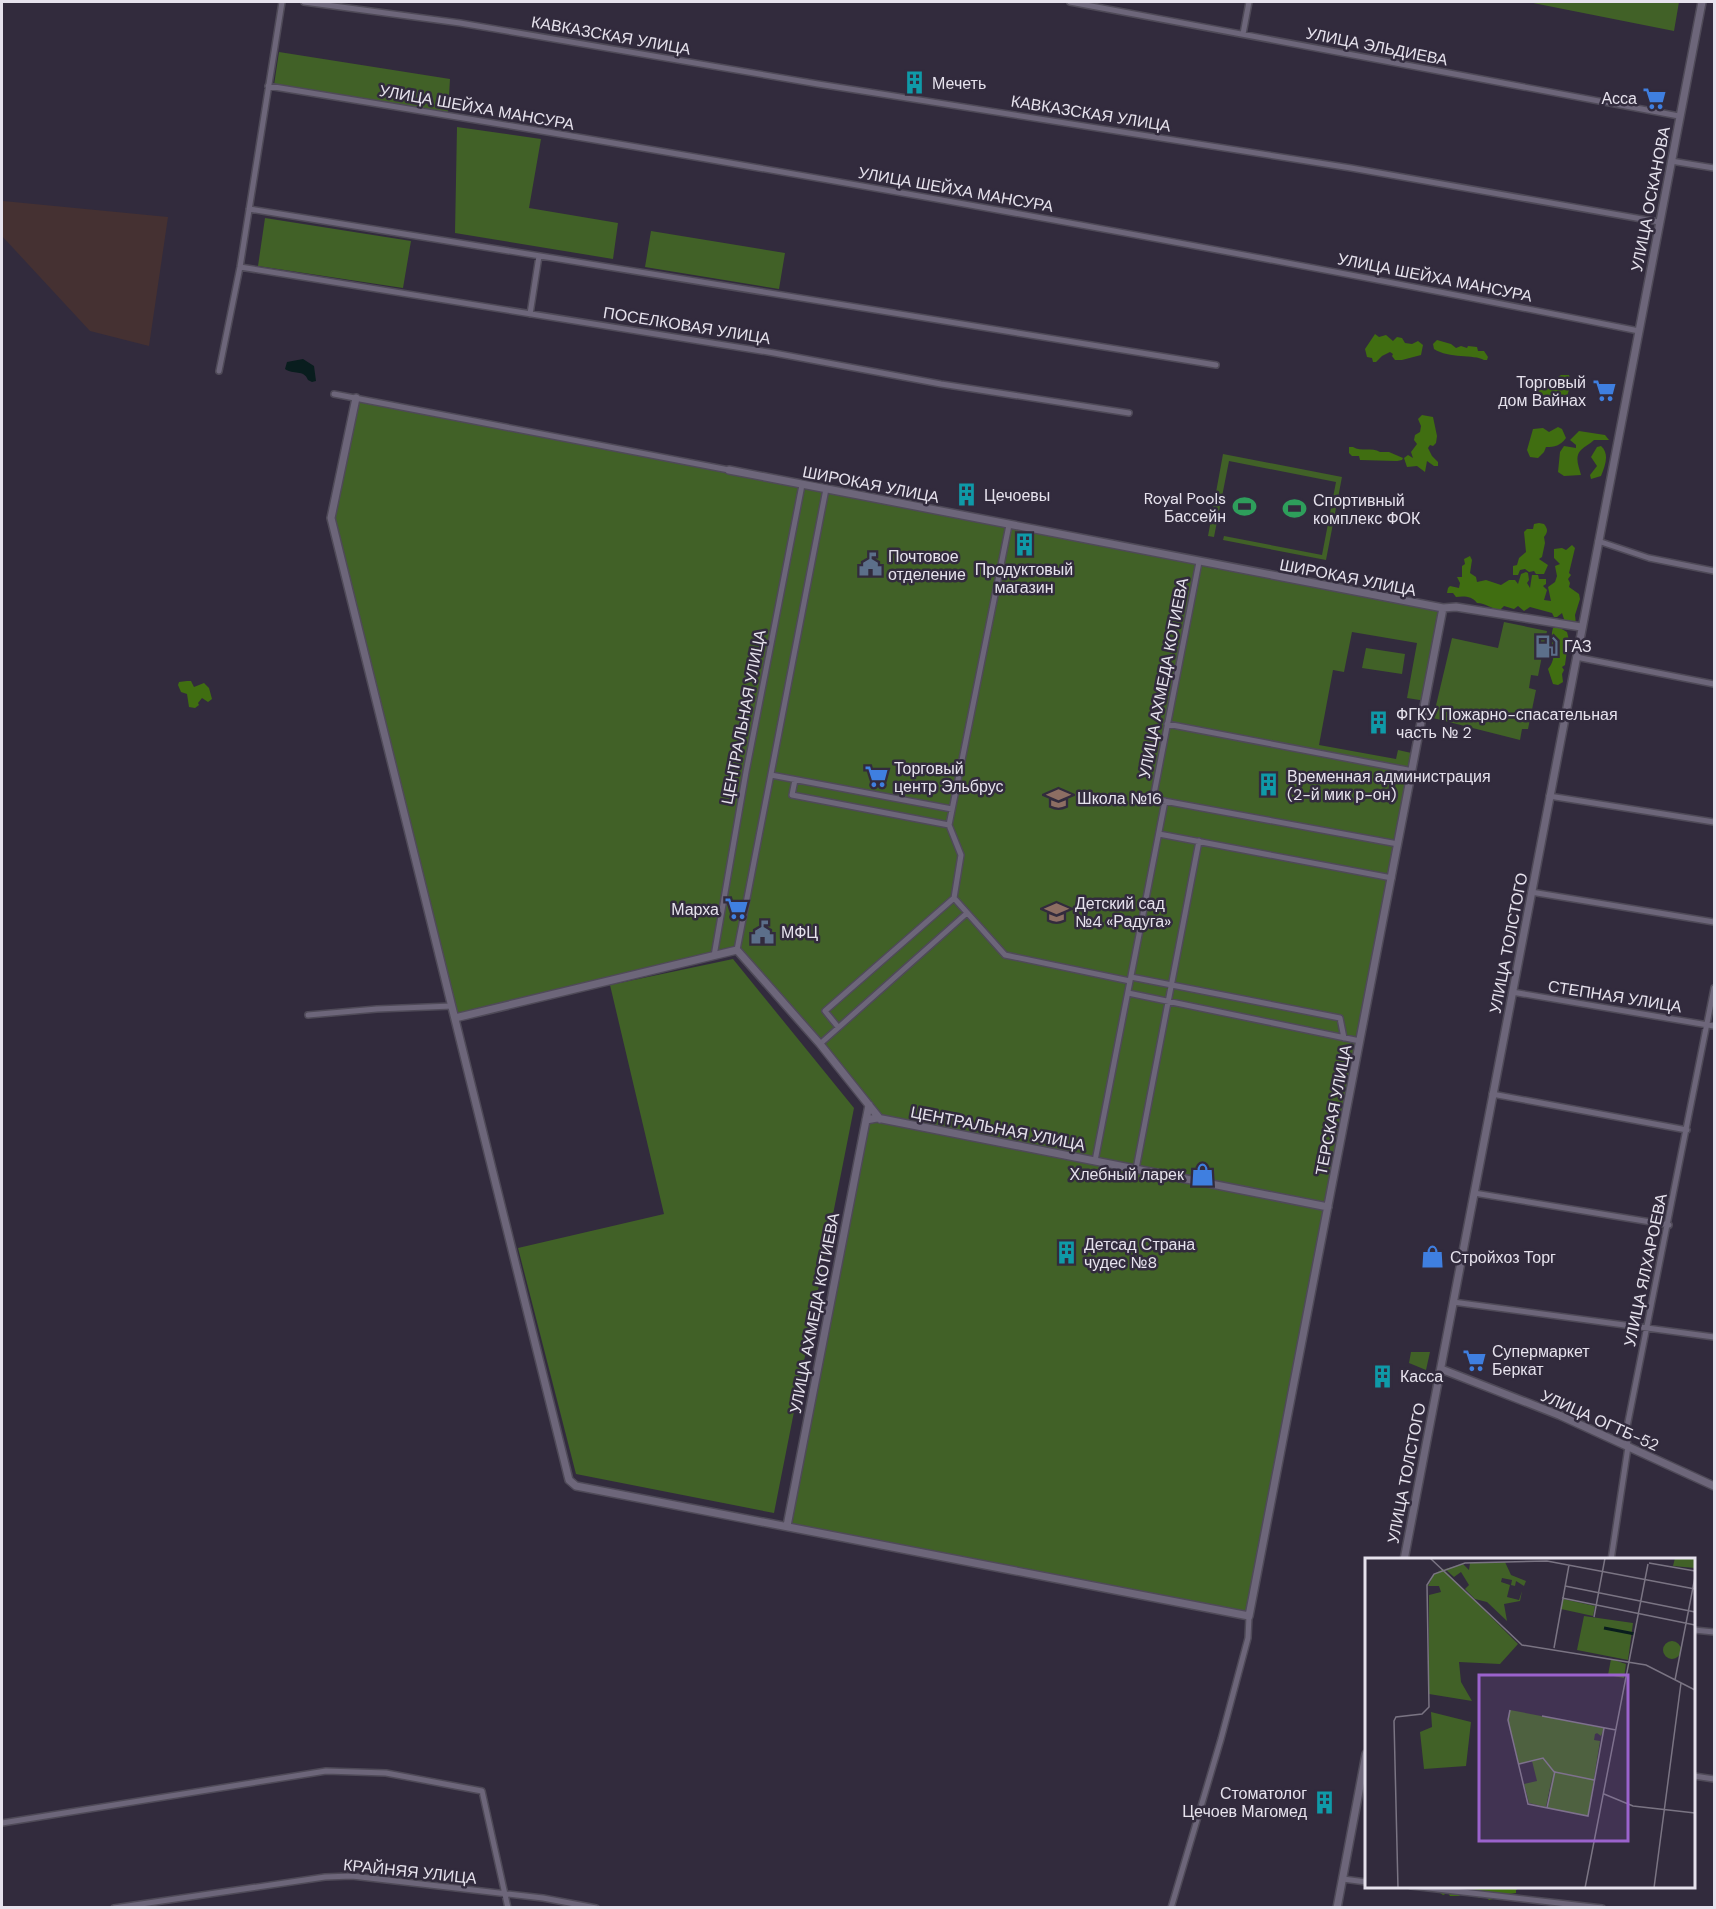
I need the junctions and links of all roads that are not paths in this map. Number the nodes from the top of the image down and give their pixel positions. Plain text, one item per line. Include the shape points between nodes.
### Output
1 (282, 2) edge
2 (304, 2) edge
3 (1070, 2) edge
4 (1249, 2) edge
5 (1702, 2) edge
6 (1243, 34) junction
7 (268, 86) junction
8 (1679, 116) junction
9 (1671, 161) junction
10 (1714, 168) edge
11 (249, 209) junction
12 (1659, 222) junction
13 (539, 256) junction
14 (240, 267) junction
15 (530, 314) junction
16 (1639, 331) junction
17 (1216, 365) dead end
18 (219, 372) dead end
19 (334, 394) dead end
20 (356, 398) junction
21 (1129, 413) dead end
22 (729, 470) joint
23 (802, 484) junction
24 (825, 489) junction
25 (1009, 525) junction
26 (1598, 541) junction
27 (1199, 562) junction
28 (1714, 571) edge
29 (1443, 608) junction
30 (1581, 627) junction
31 (1576, 657) junction
32 (1714, 684) edge
33 (1167, 724) junction
34 (1413, 771) junction
35 (771, 775) junction
36 (795, 780) junction
37 (1549, 796) junction
38 (1165, 801) junction
39 (952, 809) junction
40 (1714, 822) edge
41 (949, 825) junction
42 (1159, 834) junction
43 (1199, 841) junction
44 (1398, 844) junction
45 (1392, 878) junction
46 (1531, 892) junction
47 (954, 898) junction
48 (967, 913) junction
49 (1714, 922) edge
50 (737, 950) junction
51 (714, 956) junction
52 (1130, 979) junction
53 (1172, 985) junction
54 (1714, 988) edge
55 (1512, 992) junction
56 (1128, 993) junction
57 (1168, 1002) junction
58 (452, 1006) junction
59 (308, 1016) dead end
60 (455, 1018) junction
61 (1706, 1024) junction
62 (1714, 1026) edge
63 (838, 1027) junction
64 (1344, 1038) junction
65 (1360, 1041) junction
66 (820, 1044) junction
67 (1492, 1094) junction
68 (869, 1105) junction
69 (880, 1119) junction
70 (866, 1120) junction
71 (1687, 1130) junction
72 (1095, 1161) junction
73 (1136, 1169) junction
74 (1474, 1192) junction
75 (1328, 1207) junction
76 (1668, 1225) junction
77 (1453, 1302) junction
78 (1646, 1328) junction
79 (1714, 1337) edge
80 (1441, 1368) junction
81 (1628, 1447) junction
82 (1714, 1486) edge
83 (787, 1526) junction
84 (1404, 1558) edge
85 (1611, 1558) edge
86 (1249, 1616) junction
87 (1695, 1630) edge
88 (1714, 1632) edge
89 (1365, 1759) edge
90 (1695, 1776) edge
91 (1714, 1779) edge
92 (2, 1823) edge
93 (1343, 1879) junction
94 (1365, 1882) edge
95 (1420, 1888) edge
96 (505, 1894) junction
97 (1339, 1906) edge
98 (1593, 1907) edge
99 (114, 1908) edge
100 (508, 1908) edge
101 (596, 1908) edge
102 (1171, 1908) edge
103 (1602, 1908) edge

1 - 7 street
2 - 12 street, КАВКАЗСКАЯ УЛИЦА via 460,23 1352,168
3 - 6 street, УЛИЦА ЭЛЬДИЕВА
4 - 6 street
5 - 8 street, УЛИЦА ОСКАНОВА
6 - 8 street, УЛИЦА ЭЛЬДИЕВА
7 - 11 street
7 - 16 street, УЛИЦА ШЕЙХА МАНСУРА via 1068,223
8 - 9 street, УЛИЦА ОСКАНОВА
9 - 10 street
9 - 12 street, УЛИЦА ОСКАНОВА
11 - 13 street
11 - 14 street
12 - 16 street, УЛИЦА ОСКАНОВА
13 - 15 street
13 - 17 street
14 - 15 street, ПОСЕЛКОВАЯ УЛИЦА
14 - 18 street
15 - 21 street, ПОСЕЛКОВАЯ УЛИЦА
16 - 26 street, УЛИЦА ТОЛСТОГО
19 - 20 street, ШИРОКАЯ УЛИЦА
20 - 22 street, ШИРОКАЯ УЛИЦА
20 - 58 street via 331,518
22 - 23 street, ШИРОКАЯ УЛИЦА
23 - 24 street, ШИРОКАЯ УЛИЦА
23 - 51 street, ЦЕНТРАЛЬНАЯ УЛИЦА
24 - 25 street, ШИРОКАЯ УЛИЦА
24 - 35 street
25 - 27 street, ШИРОКАЯ УЛИЦА
25 - 39 street
26 - 28 street via 1649,558
26 - 30 street, УЛИЦА ТОЛСТОГО
27 - 29 street, ШИРОКАЯ УЛИЦА
27 - 33 street, УЛИЦА АХМЕДА КОТИЕВА
29 - 30 street, ШИРОКАЯ УЛИЦА
29 - 34 street, ТЕРСКАЯ УЛИЦА
30 - 31 street, УЛИЦА ТОЛСТОГО
31 - 32 street
31 - 37 street, УЛИЦА ТОЛСТОГО
33 - 34 street
33 - 38 street, УЛИЦА АХМЕДА КОТИЕВА via 1153,798
34 - 44 street, ТЕРСКАЯ УЛИЦА
35 - 36 street
35 - 50 street
36 - 39 street
36 - 41 street via 792,795
37 - 40 street
37 - 46 street, УЛИЦА ТОЛСТОГО
38 - 42 street, УЛИЦА АХМЕДА КОТИЕВА
38 - 44 street
39 - 41 street
41 - 47 street via 961,855
42 - 43 street
42 - 52 street, УЛИЦА АХМЕДА КОТИЕВА
43 - 45 street
43 - 53 street
44 - 45 street, ТЕРСКАЯ УЛИЦА
45 - 65 street, ТЕРСКАЯ УЛИЦА
46 - 49 street
46 - 55 street, УЛИЦА ТОЛСТОГО
47 - 48 street
47 - 63 street via 825,1011
48 - 52 street via 1005,955
48 - 63 street
50 - 51 street
50 - 66 street
51 - 60 street
52 - 53 street
52 - 56 street, УЛИЦА АХМЕДА КОТИЕВА
53 - 57 street
53 - 64 street via 1340,1018
54 - 61 street, УЛИЦА ЯЛХАРОЕВА
55 - 61 street, СТЕПНАЯ УЛИЦА
55 - 67 street, УЛИЦА ТОЛСТОГО
56 - 57 street
56 - 72 street, УЛИЦА АХМЕДА КОТИЕВА
57 - 64 street
57 - 73 street
58 - 59 street
58 - 60 street
60 - 83 street via 569,1480 576,1486
61 - 62 street, СТЕПНАЯ УЛИЦА
61 - 71 street, УЛИЦА ЯЛХАРОЕВА
63 - 66 street
64 - 65 street
65 - 75 street, ТЕРСКАЯ УЛИЦА
66 - 68 street
67 - 71 street
67 - 74 street, УЛИЦА ТОЛСТОГО
68 - 69 street
68 - 70 street, УЛИЦА АХМЕДА КОТИЕВА
69 - 70 street, ЦЕНТРАЛЬНАЯ УЛИЦА
69 - 72 street, ЦЕНТРАЛЬНАЯ УЛИЦА
70 - 83 street, УЛИЦА АХМЕДА КОТИЕВА
71 - 76 street, УЛИЦА ЯЛХАРОЕВА
72 - 73 street, ЦЕНТРАЛЬНАЯ УЛИЦА
73 - 75 street, ЦЕНТРАЛЬНАЯ УЛИЦА
74 - 76 street
74 - 77 street, УЛИЦА ТОЛСТОГО
75 - 86 street, ТЕРСКАЯ УЛИЦА
76 - 78 street, УЛИЦА ЯЛХАРОЕВА
77 - 78 street
77 - 80 street, УЛИЦА ТОЛСТОГО
78 - 79 street
78 - 81 street, УЛИЦА ЯЛХАРОЕВА via 1626,1432
80 - 81 street, УЛИЦА ОГТБ-52
80 - 84 street, УЛИЦА ТОЛСТОГО
81 - 82 street, УЛИЦА ОГТБ-52
81 - 85 street, УЛИЦА ЯЛХАРОЕВА
83 - 86 street
86 - 102 street via 1248,1638 1224,1730
87 - 88 street
89 - 93 street
90 - 91 street
92 - 96 street via 326,1771 386,1773 482,1791
93 - 94 street
93 - 97 street
95 - 98 street
96 - 99 street, КРАЙНЯЯ УЛИЦА via 326,1876
96 - 100 street
96 - 101 street, КРАЙНЯЯ УЛИЦА
98 - 103 street

